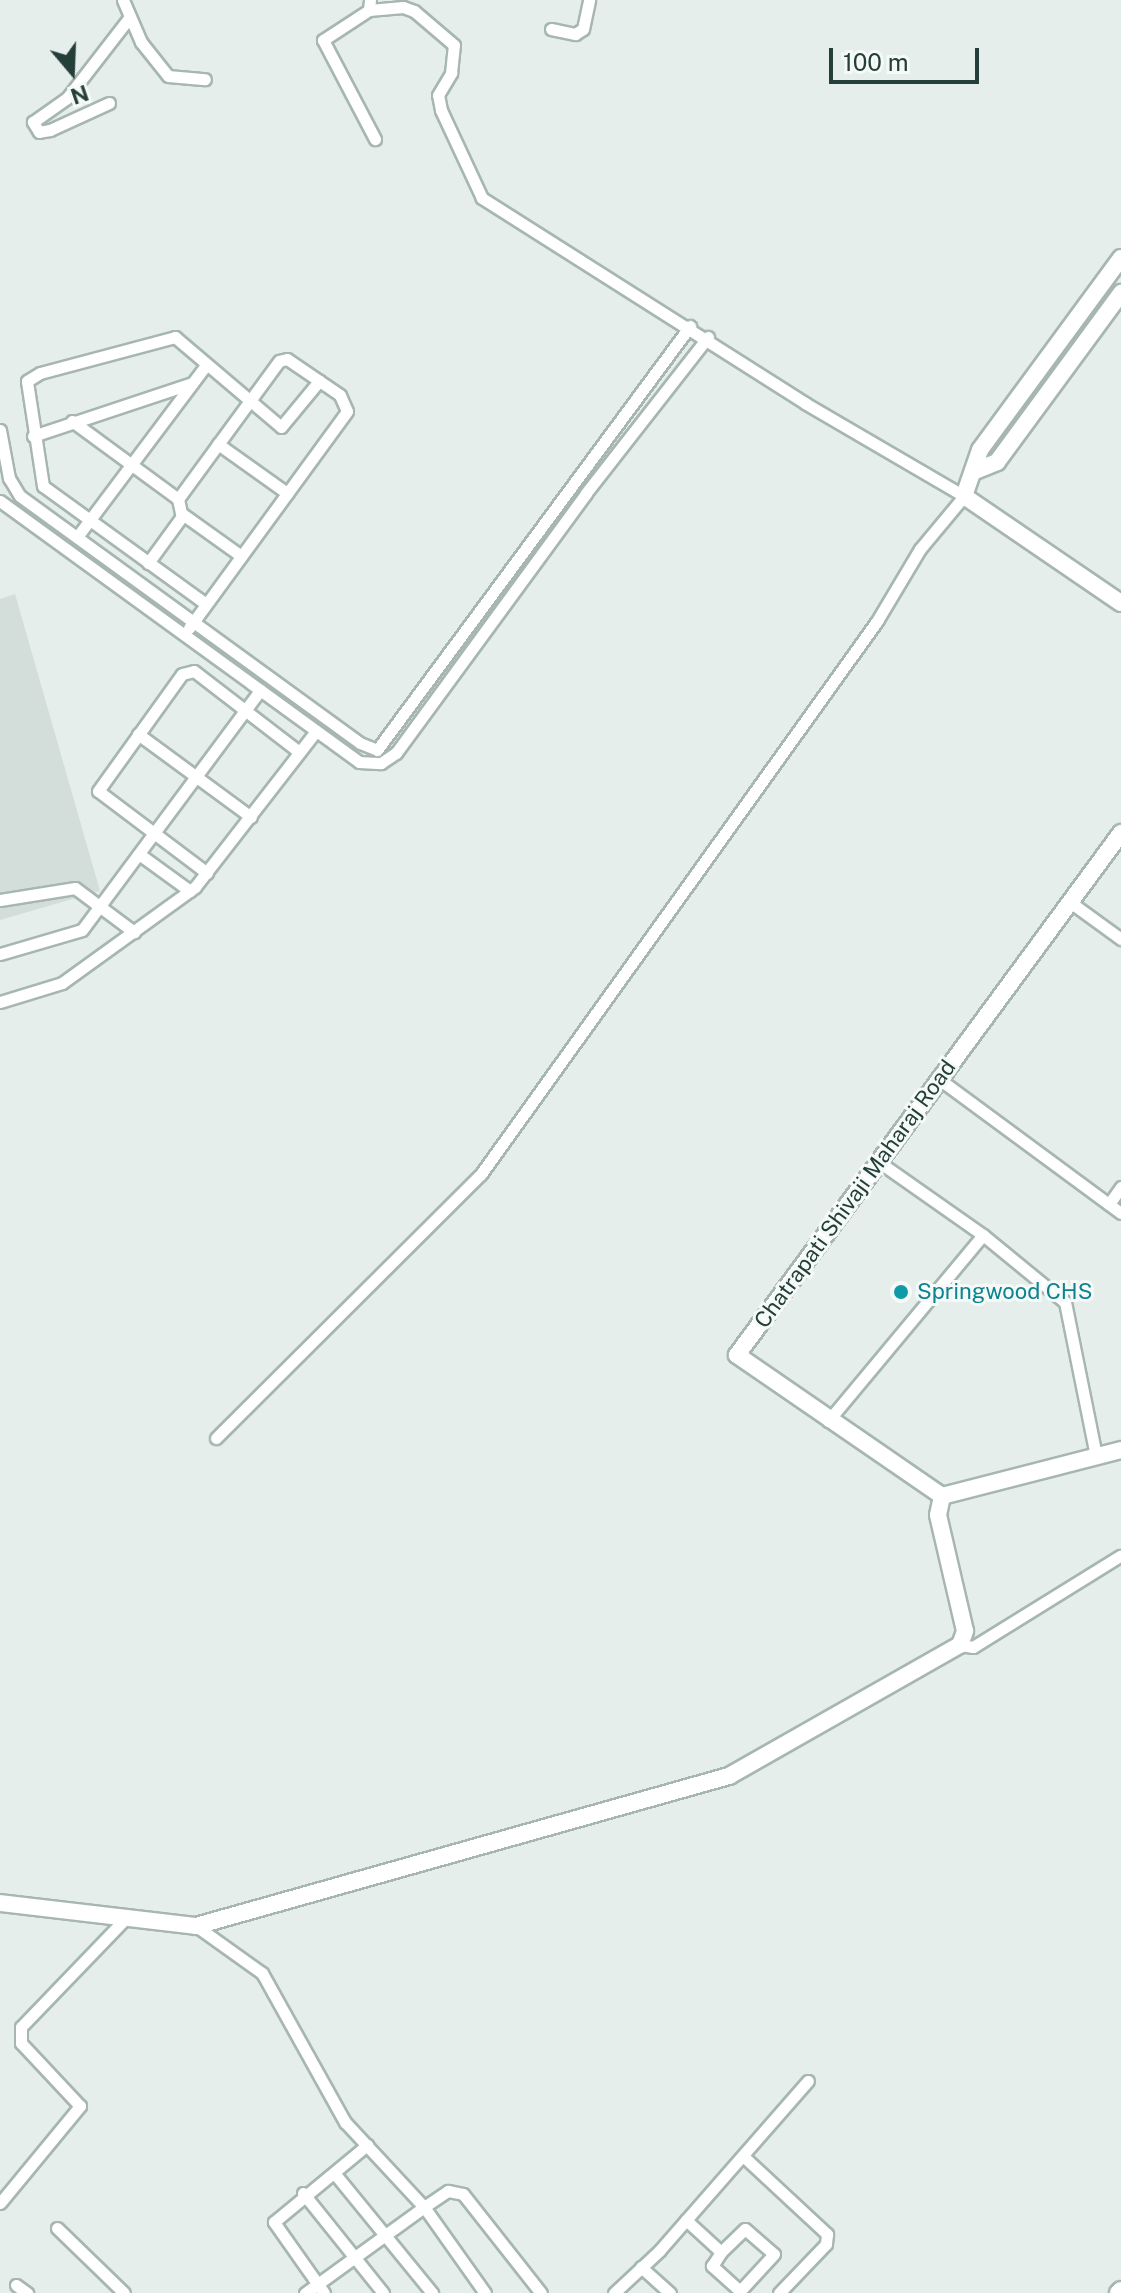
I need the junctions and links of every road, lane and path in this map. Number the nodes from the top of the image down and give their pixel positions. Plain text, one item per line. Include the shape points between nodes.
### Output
1 (123, 0) edge
2 (589, 0) edge
3 (370, 5) edge
4 (129, 18) junction
5 (551, 29) dead end
6 (205, 79) dead end
7 (109, 103) dead end
8 (375, 139) dead end
9 (1121, 258) edge
10 (1121, 293) edge
11 (690, 326) junction
12 (708, 337) junction
13 (206, 365) junction
14 (319, 381) junction
15 (193, 383) junction
16 (250, 400) junction
17 (72, 421) junction
18 (0, 430) edge
19 (33, 436) junction
20 (218, 444) junction
21 (131, 464) junction
22 (4, 471) edge
23 (975, 471) junction
24 (287, 493) junction
25 (964, 496) junction
26 (178, 499) junction
27 (0, 501) edge
28 (183, 515) junction
29 (89, 521) junction
30 (77, 537) junction
31 (241, 556) junction
32 (148, 563) junction
33 (1121, 603) edge
34 (206, 604) junction
35 (193, 622) junction
36 (184, 635) junction
37 (260, 690) junction
38 (244, 709) junction
39 (316, 731) junction
40 (138, 734) junction
41 (377, 750) junction
42 (299, 752) junction
43 (381, 763) junction
44 (195, 776) junction
45 (251, 817) junction
46 (152, 834) junction
47 (1119, 839) edge
48 (139, 854) junction
49 (207, 873) junction
50 (190, 891) junction
51 (0, 900) edge
52 (1070, 902) junction
53 (102, 906) junction
54 (134, 932) junction
55 (1121, 939) edge
56 (0, 954) edge
57 (0, 1002) edge
58 (939, 1079) junction
59 (879, 1162) junction
60 (1121, 1187) edge
61 (1109, 1204) junction
62 (1121, 1213) edge
63 (983, 1235) junction
64 (828, 1421) junction
65 (216, 1438) dead end
66 (1121, 1450) edge
67 (1096, 1456) junction
68 (942, 1496) junction
69 (1120, 1556) edge
70 (960, 1645) junction
71 (0, 1903) edge
72 (124, 1920) junction
73 (196, 1926) junction
74 (808, 2081) dead end
75 (367, 2145) junction
76 (743, 2156) junction
77 (335, 2174) junction
78 (303, 2193) junction
79 (0, 2203) edge
80 (424, 2207) junction
81 (686, 2220) junction
82 (57, 2228) dead end
83 (388, 2233) junction
84 (721, 2252) junction
85 (356, 2256) junction
86 (641, 2267) junction
87 (16, 2285) dead end
88 (320, 2289) edge
89 (27, 2293) edge
90 (124, 2293) edge
91 (305, 2293) edge
92 (383, 2293) edge
93 (432, 2293) edge
94 (485, 2293) edge
95 (541, 2293) edge
96 (614, 2293) edge
97 (670, 2293) edge
98 (779, 2293) edge

1 - 4 street
2 - 5 street via 583,29 575,34
3 - 8 street via 323,40
3 - 11 street via 414,11 454,45 451,73 438,95 482,198
4 - 6 street via 168,76
4 - 7 street via 67,98 33,122 39,132 50,130
9 - 23 street via 980,450
10 - 23 street via 1003,455
11 - 12 street
11 - 41 street
12 - 25 street via 805,403
12 - 43 street via 396,753
13 - 15 street
13 - 16 street
13 - 19 street via 182,338 169,337 32,376 27,390
14 - 16 street via 283,359
14 - 16 street via 281,427
14 - 24 street via 346,401 347,411
15 - 17 street
15 - 21 street
16 - 20 street
17 - 19 street
17 - 21 street
18 - 22 street
19 - 29 street via 43,486
20 - 24 street
20 - 26 street
21 - 26 street
21 - 29 street
22 - 30 street via 20,496
23 - 25 street
24 - 31 street
25 - 33 street
25 - 65 street via 920,549 877,621 481,1174
26 - 28 street
27 - 36 street
28 - 31 street
28 - 32 street
29 - 30 street
29 - 32 street
30 - 35 street
31 - 34 street
32 - 34 street
34 - 35 street
35 - 36 street
35 - 41 street
36 - 37 street
37 - 38 street
37 - 39 street
38 - 40 street via 190,670
38 - 42 street
38 - 44 street
39 - 42 street
39 - 43 street via 359,762
40 - 44 street
40 - 46 street via 98,791
41 - 43 street
42 - 45 street
44 - 45 street
44 - 46 street
45 - 49 street
46 - 48 street
46 - 49 street
47 - 52 street, Chatrapati Shivaji Maharaj Road
48 - 50 street
48 - 53 street
49 - 50 street
50 - 54 street
51 - 53 street via 68,886
52 - 55 street
52 - 58 street, Chatrapati Shivaji Maharaj Road
53 - 54 street
53 - 56 street via 76,935
54 - 57 street via 62,983
58 - 59 street, Chatrapati Shivaji Maharaj Road
58 - 61 street
59 - 63 street
59 - 64 street, Chatrapati Shivaji Maharaj Road via 737,1355
60 - 61 street
61 - 62 street
63 - 64 street
63 - 67 street via 1065,1302
64 - 68 street, Chatrapati Shivaji Maharaj Road
66 - 67 street
67 - 68 street
68 - 70 street via 938,1515 965,1631
69 - 70 street via 973,1647
70 - 73 street via 729,1776
71 - 72 street
72 - 73 street
72 - 79 street via 21,2027 21,2043 80,2106
73 - 75 street via 262,1973 345,2122
74 - 76 street
75 - 77 street
75 - 80 street
76 - 81 street
76 - 98 street via 827,2234 826,2244
77 - 78 street
77 - 83 street
78 - 85 street
78 - 88 street via 274,2222
80 - 83 street
80 - 94 street
80 - 95 street via 448,2191 463,2194
81 - 84 street
81 - 86 street
82 - 90 street
83 - 85 street
83 - 93 street
84 - 84 street via 712,2266 740,2291 774,2254 745,2229
85 - 88 street
85 - 92 street
86 - 96 street
86 - 97 street
87 - 89 street
88 - 91 street

